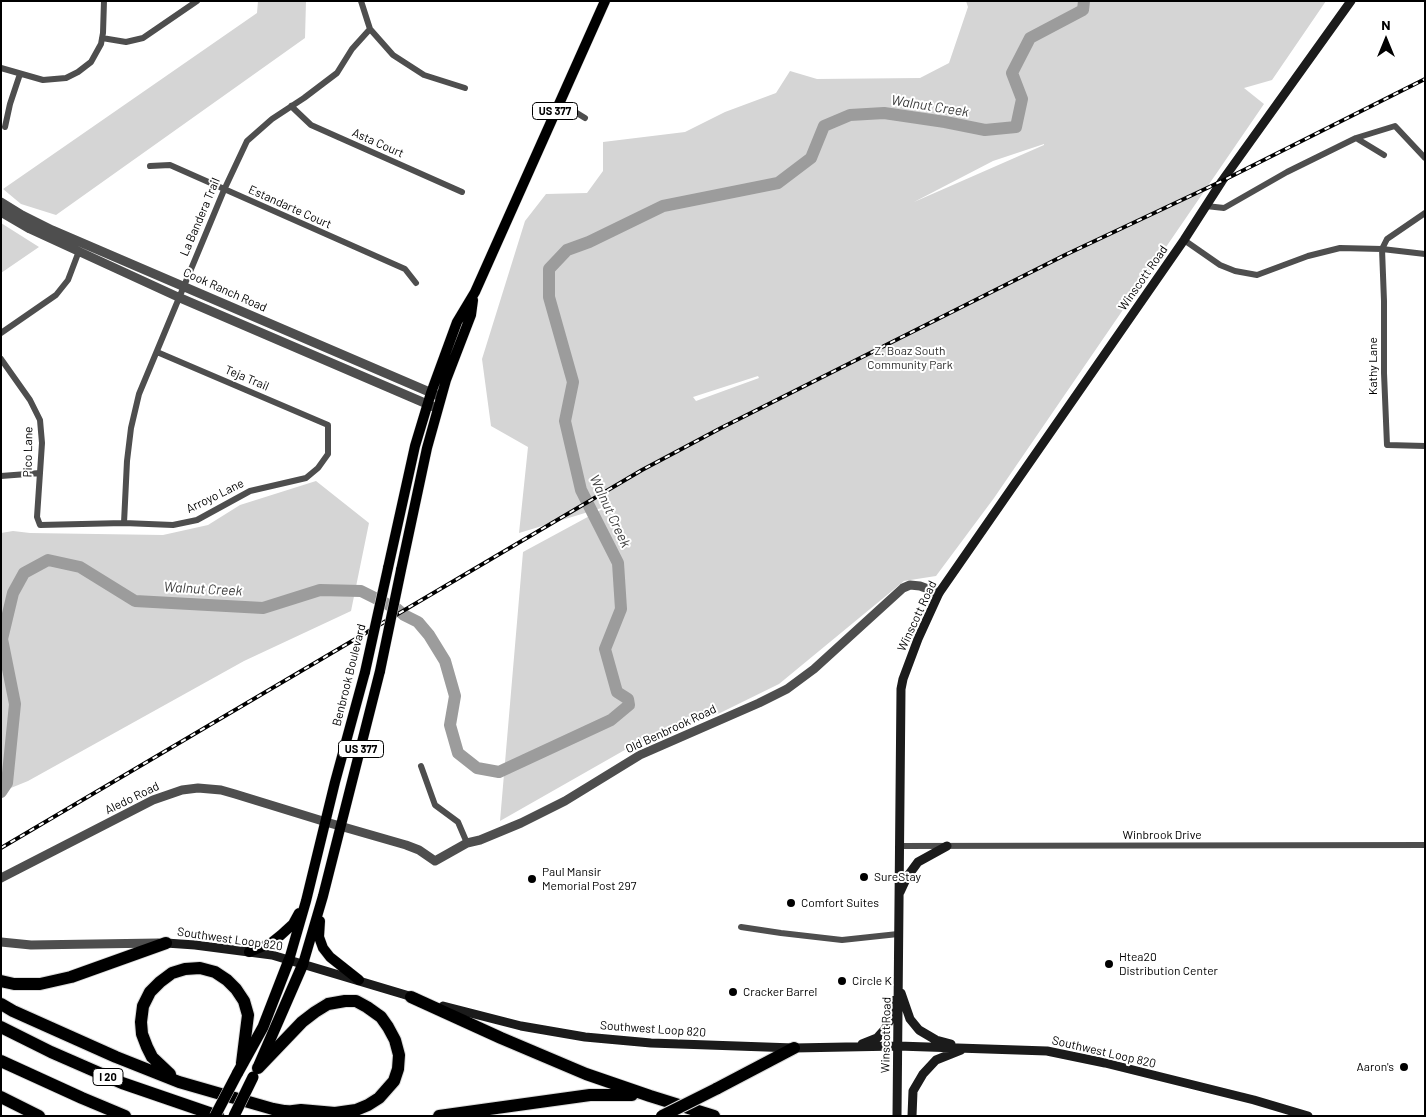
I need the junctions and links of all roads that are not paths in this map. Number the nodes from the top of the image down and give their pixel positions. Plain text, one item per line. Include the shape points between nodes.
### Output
1 (104, 1) edge
2 (197, 1) edge
3 (361, 1) edge
4 (605, 1) edge
5 (1351, 1) edge
6 (370, 29) junction
7 (102, 38) junction
8 (1, 68) edge
9 (20, 74) junction
10 (465, 88) dead end
11 (559, 102) junction
12 (290, 106) junction
13 (585, 118) dead end
14 (5, 127) dead end
15 (1356, 138) junction
16 (1384, 155) dead end
17 (1425, 158) edge
18 (150, 166) dead end
19 (224, 190) junction
20 (462, 192) dead end
21 (1, 202) edge
22 (1206, 206) junction
23 (1, 212) edge
24 (1425, 213) edge
25 (1184, 240) junction
26 (1382, 249) junction
27 (79, 252) junction
28 (1425, 254) edge
29 (416, 283) dead end
30 (183, 285) junction
31 (475, 292) junction
32 (178, 297) junction
33 (1, 333) edge
34 (157, 352) junction
35 (1, 359) edge
36 (431, 393) junction
37 (441, 397) junction
38 (427, 404) junction
39 (438, 408) junction
40 (328, 425) joint
41 (1425, 446) edge
42 (40, 473) junction
43 (1, 476) edge
44 (124, 523) junction
45 (40, 525) joint
46 (939, 592) junction
47 (421, 766) dead end
48 (326, 822) junction
49 (340, 826) junction
50 (468, 843) junction
51 (899, 846) junction
52 (947, 846) junction
53 (1425, 846) edge
54 (1, 878) edge
55 (323, 896) junction
56 (898, 896) junction
57 (306, 901) junction
58 (740, 927) dead end
59 (898, 934) junction
60 (1, 942) edge
61 (166, 943) junction
62 (249, 952) junction
63 (289, 960) junction
64 (303, 964) junction
65 (359, 980) junction
66 (1, 981) edge
67 (899, 988) junction
68 (411, 997) junction
69 (1, 1004) edge
70 (1, 1026) edge
71 (851, 1046) junction
72 (898, 1046) junction
73 (794, 1048) junction
74 (966, 1048) junction
75 (1, 1061) edge
76 (239, 1068) junction
77 (256, 1073) junction
78 (180, 1082) junction
79 (650, 1096) junction
80 (1, 1097) edge
81 (285, 1112) junction
82 (39, 1116) edge
83 (125, 1116) edge
84 (216, 1116) edge
85 (234, 1116) edge
86 (311, 1116) edge
87 (439, 1116) edge
88 (662, 1116) edge
89 (714, 1116) edge
90 (897, 1116) edge
91 (912, 1116) edge
92 (1308, 1116) edge

1 - 7 street
2 - 7 street via 143,38 126,42
3 - 6 street
4 - 11 main road, US 377
5 - 22 main road, Winscott Road
6 - 10 street via 393,55 424,75
6 - 12 street, La Bandera Trail via 337,73
7 - 9 street via 91,62 73,75 44,80
8 - 9 street
9 - 14 street
11 - 13 street
11 - 31 main road, Benbrook Boulevard / US 377
12 - 19 street, La Bandera Trail via 247,141
12 - 20 street, Asta Court via 311,125
15 - 16 street
15 - 17 street via 1395,126
15 - 22 street via 1224,208
18 - 19 street, Estandarte Court via 170,165
19 - 29 street, Estandarte Court via 405,269
19 - 30 street, La Bandera Trail
21 - 30 street, Cook Ranch Road via 52,230
22 - 25 main road, Winscott Road
23 - 27 street, Cook Ranch Road
24 - 26 street via 1387,239
25 - 26 street via 1234,271 1257,275 1340,248
25 - 46 main road, Winscott Road
26 - 28 street
26 - 41 street, Kathy Lane via 1387,445
27 - 32 street, Cook Ranch Road
27 - 33 street via 68,280 56,295
30 - 32 street, La Bandera Trail
30 - 36 street, Cook Ranch Road
31 - 36 main road, Benbrook Boulevard / US 377 via 457,322
31 - 37 main road, Benbrook Boulevard / US 377 via 471,315
32 - 34 street, La Bandera Trail
32 - 38 street, Cook Ranch Road
34 - 40 street, Teja Trail
34 - 44 street, La Bandera Trail via 139,394 131,428
35 - 42 street, Pico Lane via 40,420
36 - 37 street, Cook Ranch Road
36 - 38 main road, Benbrook Boulevard / US 377
37 - 39 main road, Benbrook Boulevard / US 377
38 - 39 street, Cook Ranch Road
38 - 48 main road, Benbrook Boulevard / US 377, bridge via 365,672
39 - 49 main road, Benbrook Boulevard / US 377, bridge via 380,671
40 - 44 street, Arroyo Lane via 328,454 306,478 250,491 197,520 173,525
42 - 43 street
42 - 45 street, Pico Lane via 37,517
44 - 45 street, Arroyo Lane
46 - 50 street, Old Benbrook Road via 920,586 903,588 814,669 787,689 640,755 565,801 521,823
46 - 51 main road, Winscott Road via 903,679
47 - 50 street via 435,805 458,822
48 - 49 street, Aledo Road
48 - 54 street, Aledo Road via 221,790 182,790 153,800
48 - 57 main road, Benbrook Boulevard / US 377
49 - 50 street, Old Benbrook Road via 406,845 435,861
49 - 55 main road, Benbrook Boulevard / US 377
51 - 52 street, Winbrook Drive
51 - 56 main road, Winscott Road
52 - 53 street, Winbrook Drive
52 - 56 main road via 918,862 906,877
55 - 64 main road, Benbrook Boulevard / US 377
55 - 65 main road via 319,931 321,943 330,957
56 - 59 main road, Winscott Road
57 - 62 main road via 293,924 281,936
57 - 63 main road, Benbrook Boulevard / US 377
58 - 59 street via 842,940
59 - 67 main road, Winscott Road
60 - 61 street, Southwest Loop 820 via 31,945
61 - 62 main road, Southwest Loop 820
61 - 66 highway via 48,983
62 - 63 main road, Southwest Loop 820
63 - 64 main road, Southwest Loop 820
63 - 76 highway, Benbrook Boulevard / US 377 via 263,1027
64 - 65 main road, Southwest Loop 820
64 - 77 highway, Benbrook Boulevard / US 377
65 - 68 main road, Southwest Loop 820
67 - 71 main road via 885,1029 868,1043
67 - 72 main road, Winscott Road
67 - 74 main road via 910,1019 922,1033
68 - 73 main road, Southwest Loop 820 via 497,1021 584,1037
68 - 79 highway via 586,1074
69 - 78 highway via 116,1057
70 - 84 highway, I 20 via 122,1083
71 - 72 main road, Southwest Loop 820
71 - 73 main road, Southwest Loop 820
72 - 74 main road, Southwest Loop 820
72 - 90 main road, Winscott Road
73 - 88 highway, bridge
74 - 91 main road via 936,1060 923,1074 913,1092
74 - 92 main road, Southwest Loop 820 via 1047,1051 1087,1058
75 - 83 highway, I 20
76 - 78 highway via 248,1015 244,1002 227,980 214,972 200,968 185,969 172,973 150,992 140,1022 152,1057
76 - 84 highway, Benbrook Boulevard / US 377, bridge
77 - 81 highway via 302,1022 328,1004 356,1002 381,1017 395,1040 399,1055 394,1081 379,1098 362,1108 342,1112
77 - 85 highway, Benbrook Boulevard / US 377, bridge
78 - 81 highway
79 - 87 highway via 590,1095
79 - 89 highway
80 - 82 highway
81 - 86 highway

